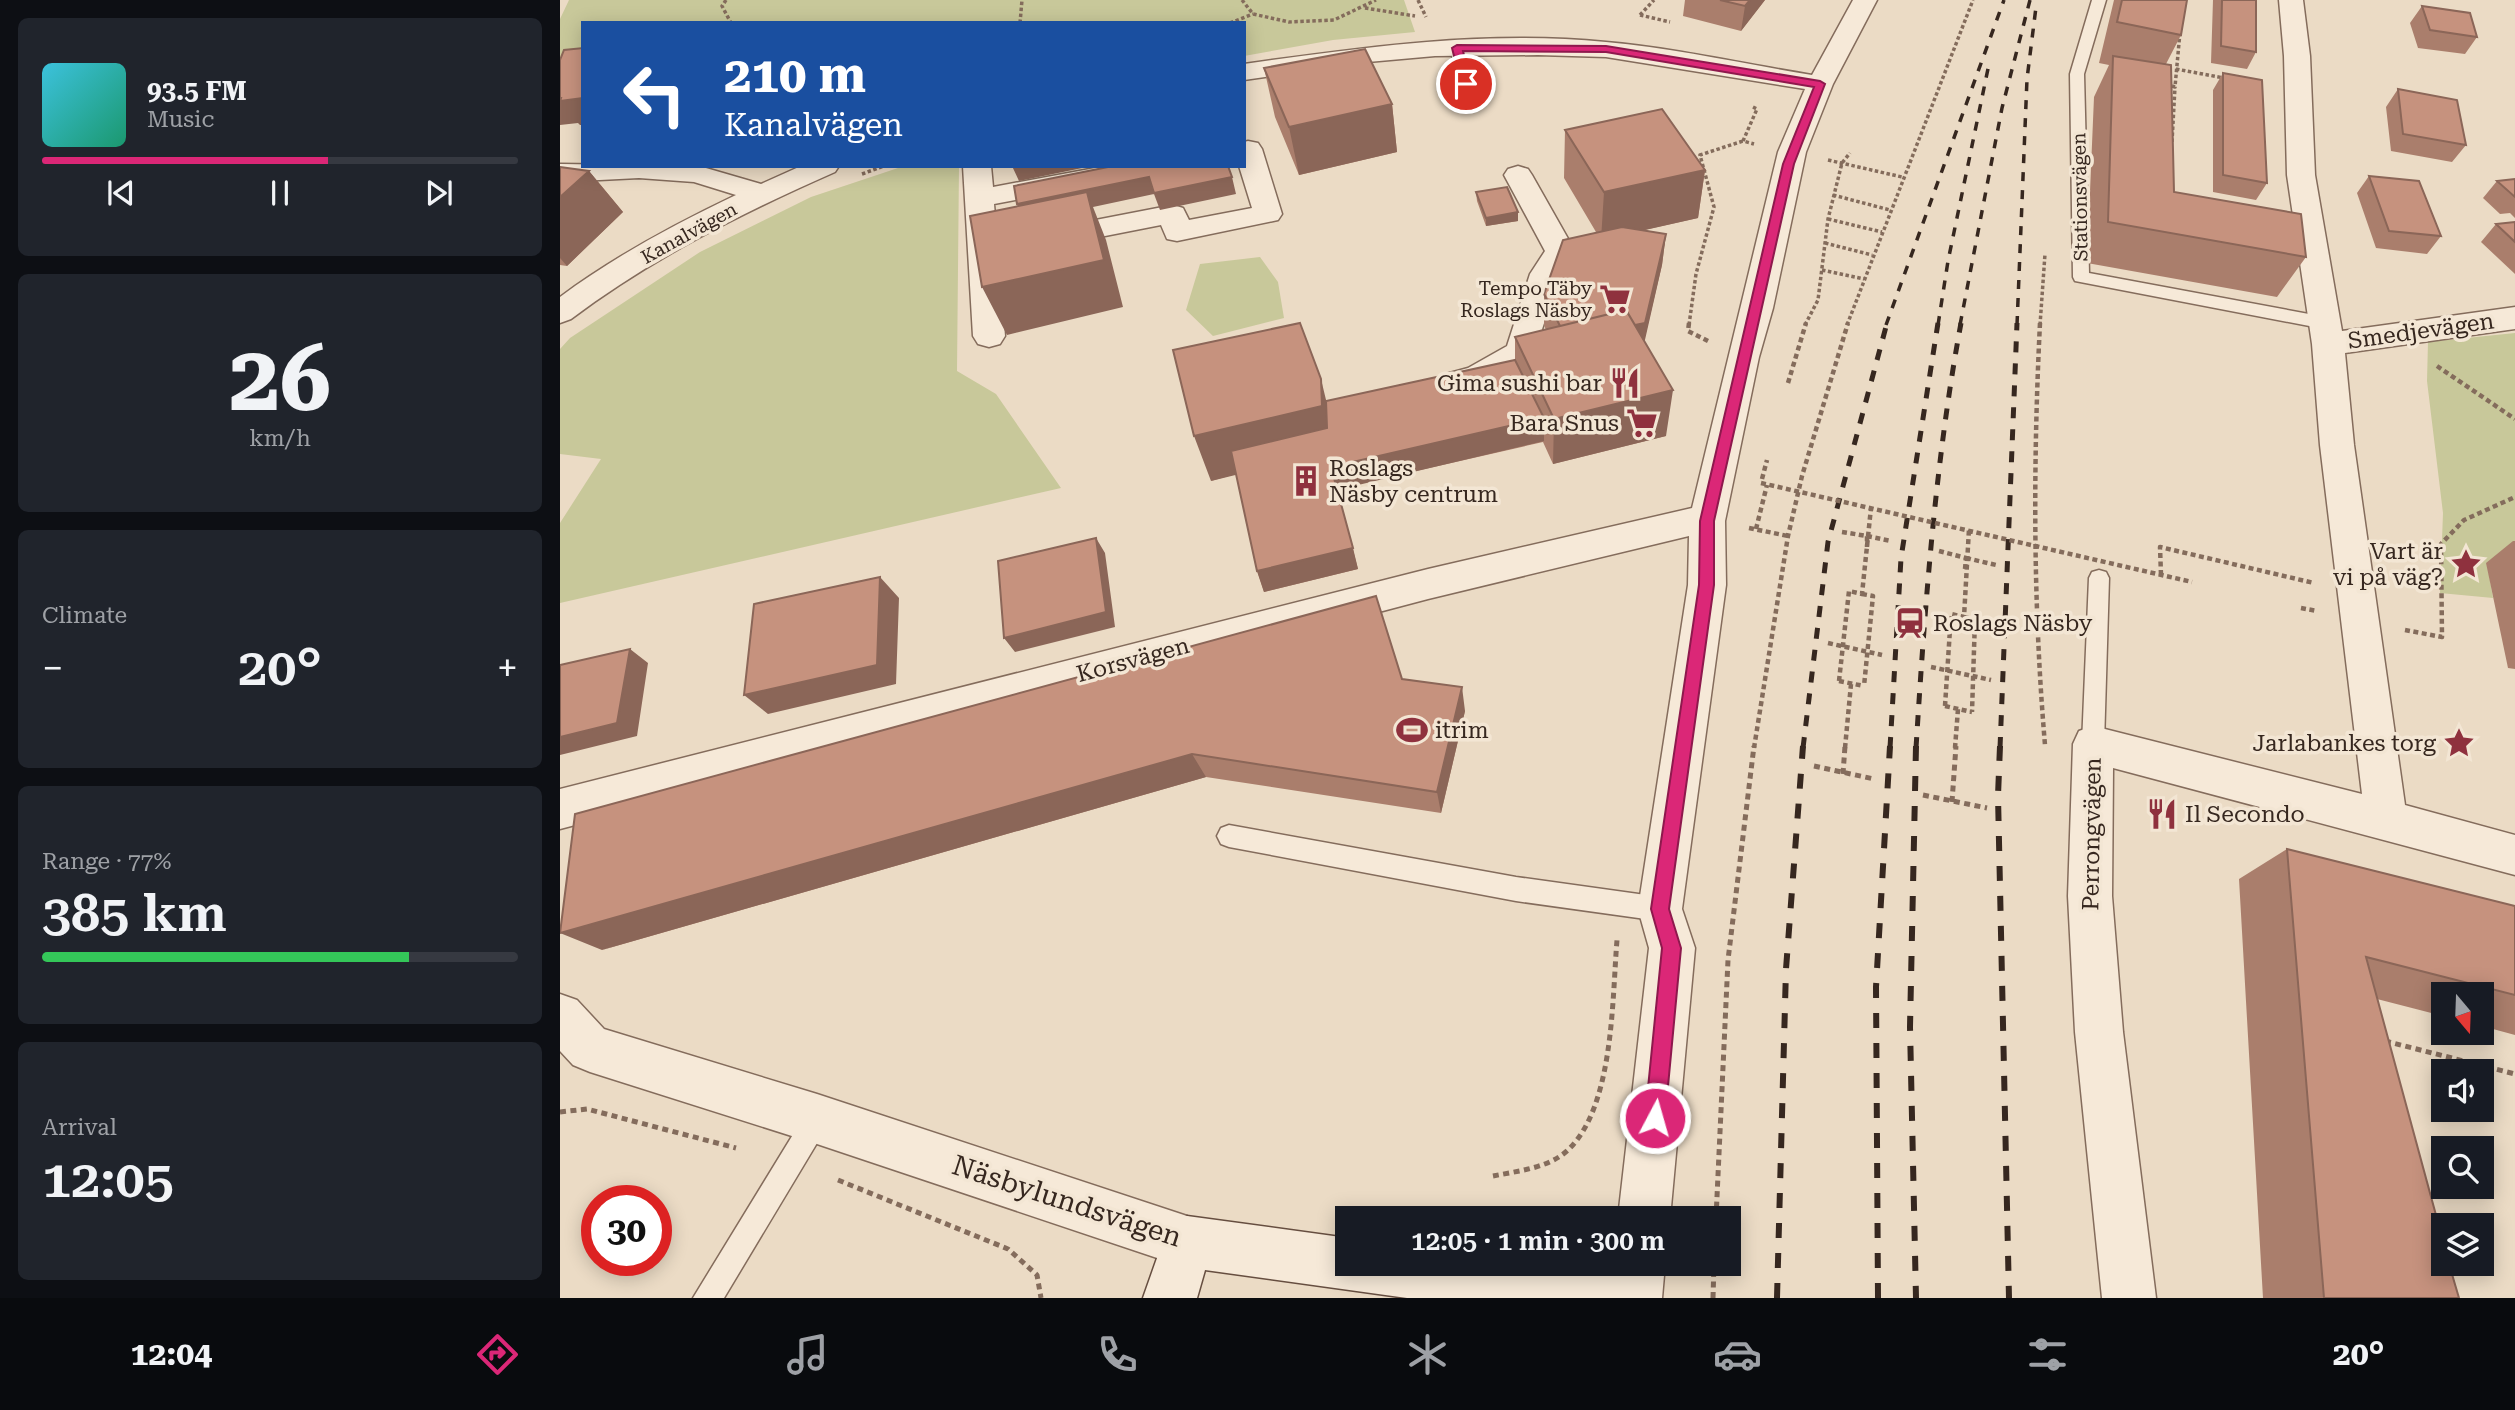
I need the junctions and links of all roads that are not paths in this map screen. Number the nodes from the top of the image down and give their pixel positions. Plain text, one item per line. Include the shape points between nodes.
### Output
1 (1865, 0) edge
2 (2099, 0) edge
3 (2291, 0) edge
4 (1457, 48) junction
5 (1246, 72) edge
6 (1466, 84) dead end
7 (1820, 84) junction
8 (1246, 147) edge
9 (820, 168) edge
10 (977, 168) edge
11 (1143, 168) edge
12 (560, 173) edge
13 (1518, 175) dead end
14 (761, 193) junction
15 (978, 198) junction
16 (1005, 247) junction
17 (560, 312) edge
18 (2515, 318) edge
19 (2326, 334) junction
20 (989, 336) edge
21 (1426, 390) edge
22 (1707, 521) junction
23 (2099, 578) dead end
24 (2093, 744) junction
25 (560, 809) edge
26 (2386, 820) junction
27 (1230, 836) dead end
28 (2515, 855) edge
29 (1660, 909) junction
30 (560, 1017) edge
31 (817, 1119) junction
32 (1645, 1206) edge
33 (1187, 1242) junction
34 (1638, 1276) edge
35 (707, 1298) edge
36 (1170, 1298) edge
37 (1600, 1298) edge
38 (1635, 1298) edge
39 (2129, 1298) edge

1 - 7 street
2 - 19 lane, Stationsvägen via 2077,74 2081,276
3 - 19 street via 2301,175
4 - 5 street via 1368,54
4 - 6 lane
4 - 7 street via 1606,49
7 - 22 street via 1792,152
8 - 16 street via 1268,214 1177,232 1172,214
9 - 14 street, Kanalvägen
10 - 15 street
11 - 15 street
12 - 14 street via 639,170 696,174
13 - 21 street via 1560,251 1545,274 1521,352 1478,377
14 - 17 street, Kanalvägen via 589,289
15 - 16 street
16 - 20 street
18 - 19 street, Smedjevägen via 2392,335
19 - 26 street
22 - 25 street, Korsvägen via 1428,584
22 - 29 street via 1707,585
23 - 24 lane
24 - 26 street, Perrongvägen
24 - 39 street, Perrongvägen via 2090,896 2099,1032
26 - 28 street
27 - 29 lane via 1516,889
29 - 32 street via 1672,948
30 - 31 street, Näsbylundsvägen via 590,1048
31 - 33 street, Näsbylundsvägen
31 - 35 lane
33 - 36 street
33 - 37 street, Näsbylundsvägen
34 - 38 street

